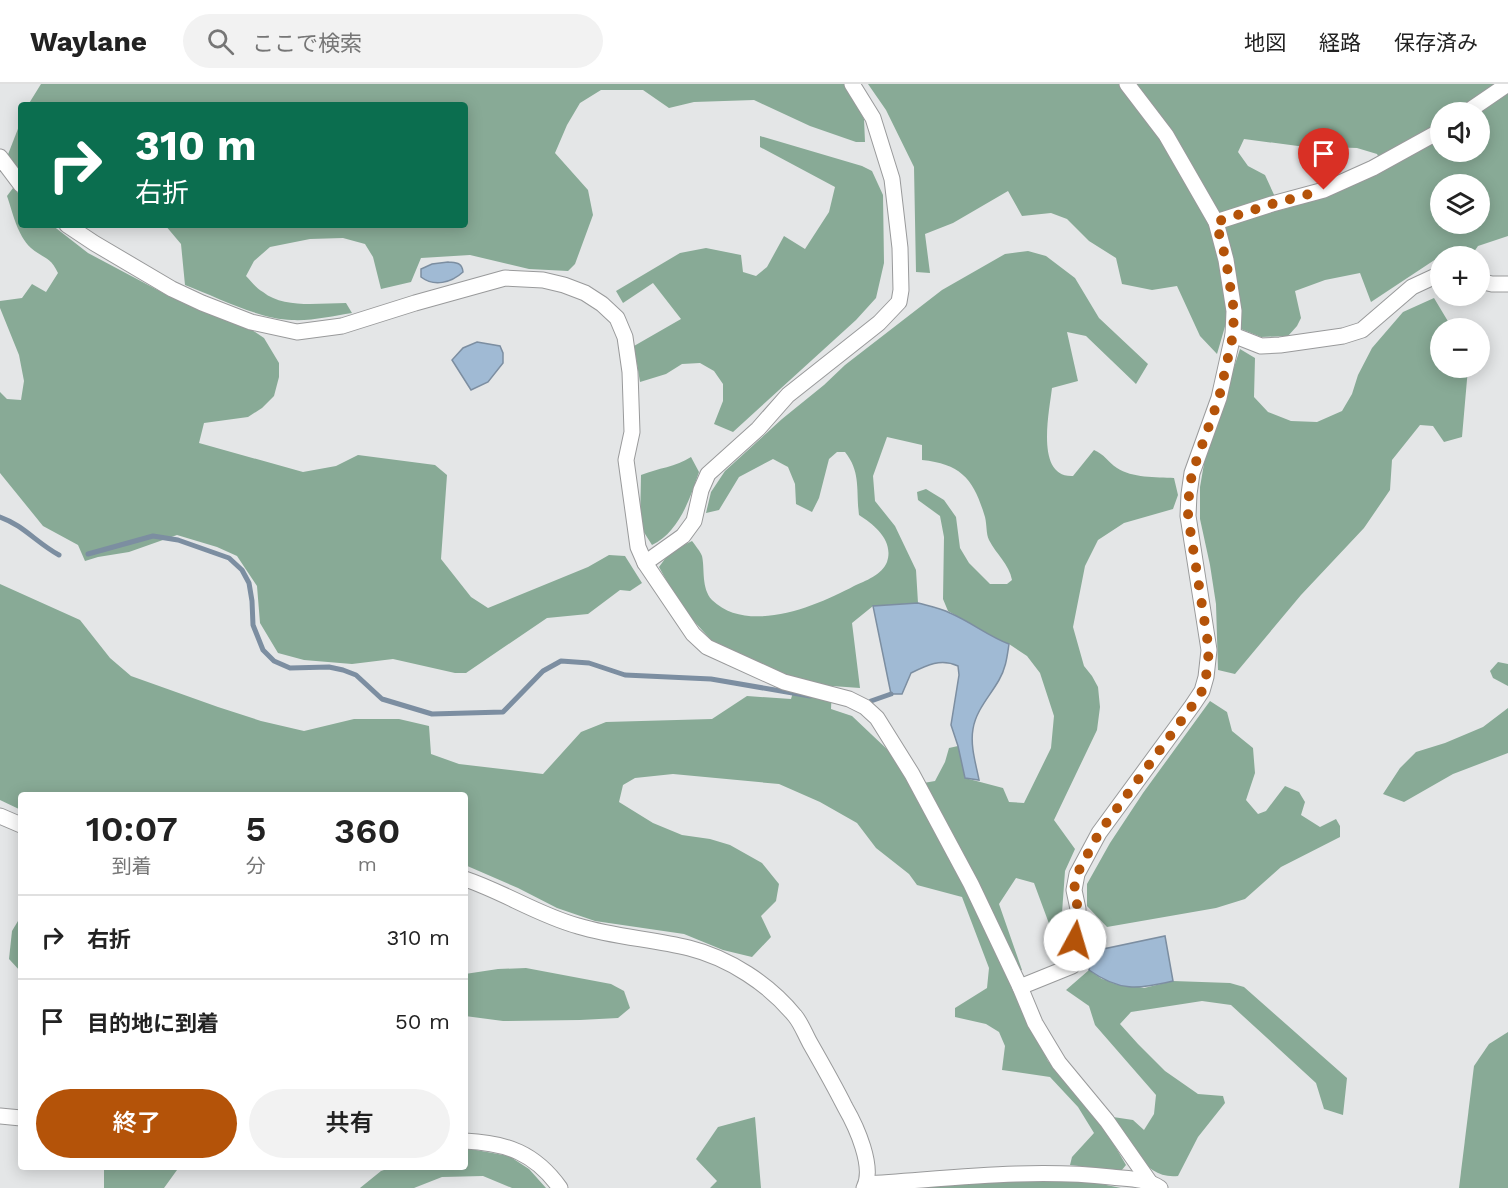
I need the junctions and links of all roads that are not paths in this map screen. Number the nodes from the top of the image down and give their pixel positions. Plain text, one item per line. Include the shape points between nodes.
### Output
1 (852, 84) edge
2 (1127, 84) edge
3 (1508, 84) edge
4 (1482, 102) edge
5 (1430, 137) edge
6 (0, 157) edge
7 (18, 181) edge
8 (1216, 222) junction
9 (72, 228) edge
10 (1430, 279) edge
11 (1490, 284) edge
12 (1508, 284) edge
13 (1233, 335) junction
14 (645, 563) junction
15 (0, 816) edge
16 (18, 824) edge
17 (468, 880) edge
18 (1020, 987) junction
19 (0, 1116) edge
20 (18, 1118) edge
21 (468, 1141) edge
22 (1154, 1184) edge
23 (865, 1186) edge
24 (560, 1188) edge

1 - 14 street via 873,118 892,179 900,248 899,302 879,323 788,395 758,429 708,474 694,521 682,536
2 - 8 street via 1166,135
3 - 4 street
5 - 8 street via 1324,190
6 - 7 street
8 - 13 street via 1233,301
9 - 14 street via 192,298 251,322 297,332 342,326 506,278 543,280 585,293 617,318 625,337 632,423 626,460 638,548
10 - 13 street via 1412,287 1362,330 1343,336 1261,346
11 - 12 street
13 - 18 street via 1219,398 1192,473 1189,494 1188,516 1209,650 1202,691 1099,833 1077,874 1072,966
14 - 18 street via 693,634 707,647 784,682 849,699 878,718 918,784
15 - 16 street
17 - 23 street via 575,926 714,956 768,989 795,1016 851,1118 868,1170
18 - 22 street via 1035,1023 1059,1063
19 - 20 street
21 - 24 street via 489,1142 531,1158
22 - 23 street via 1082,1174 994,1174

